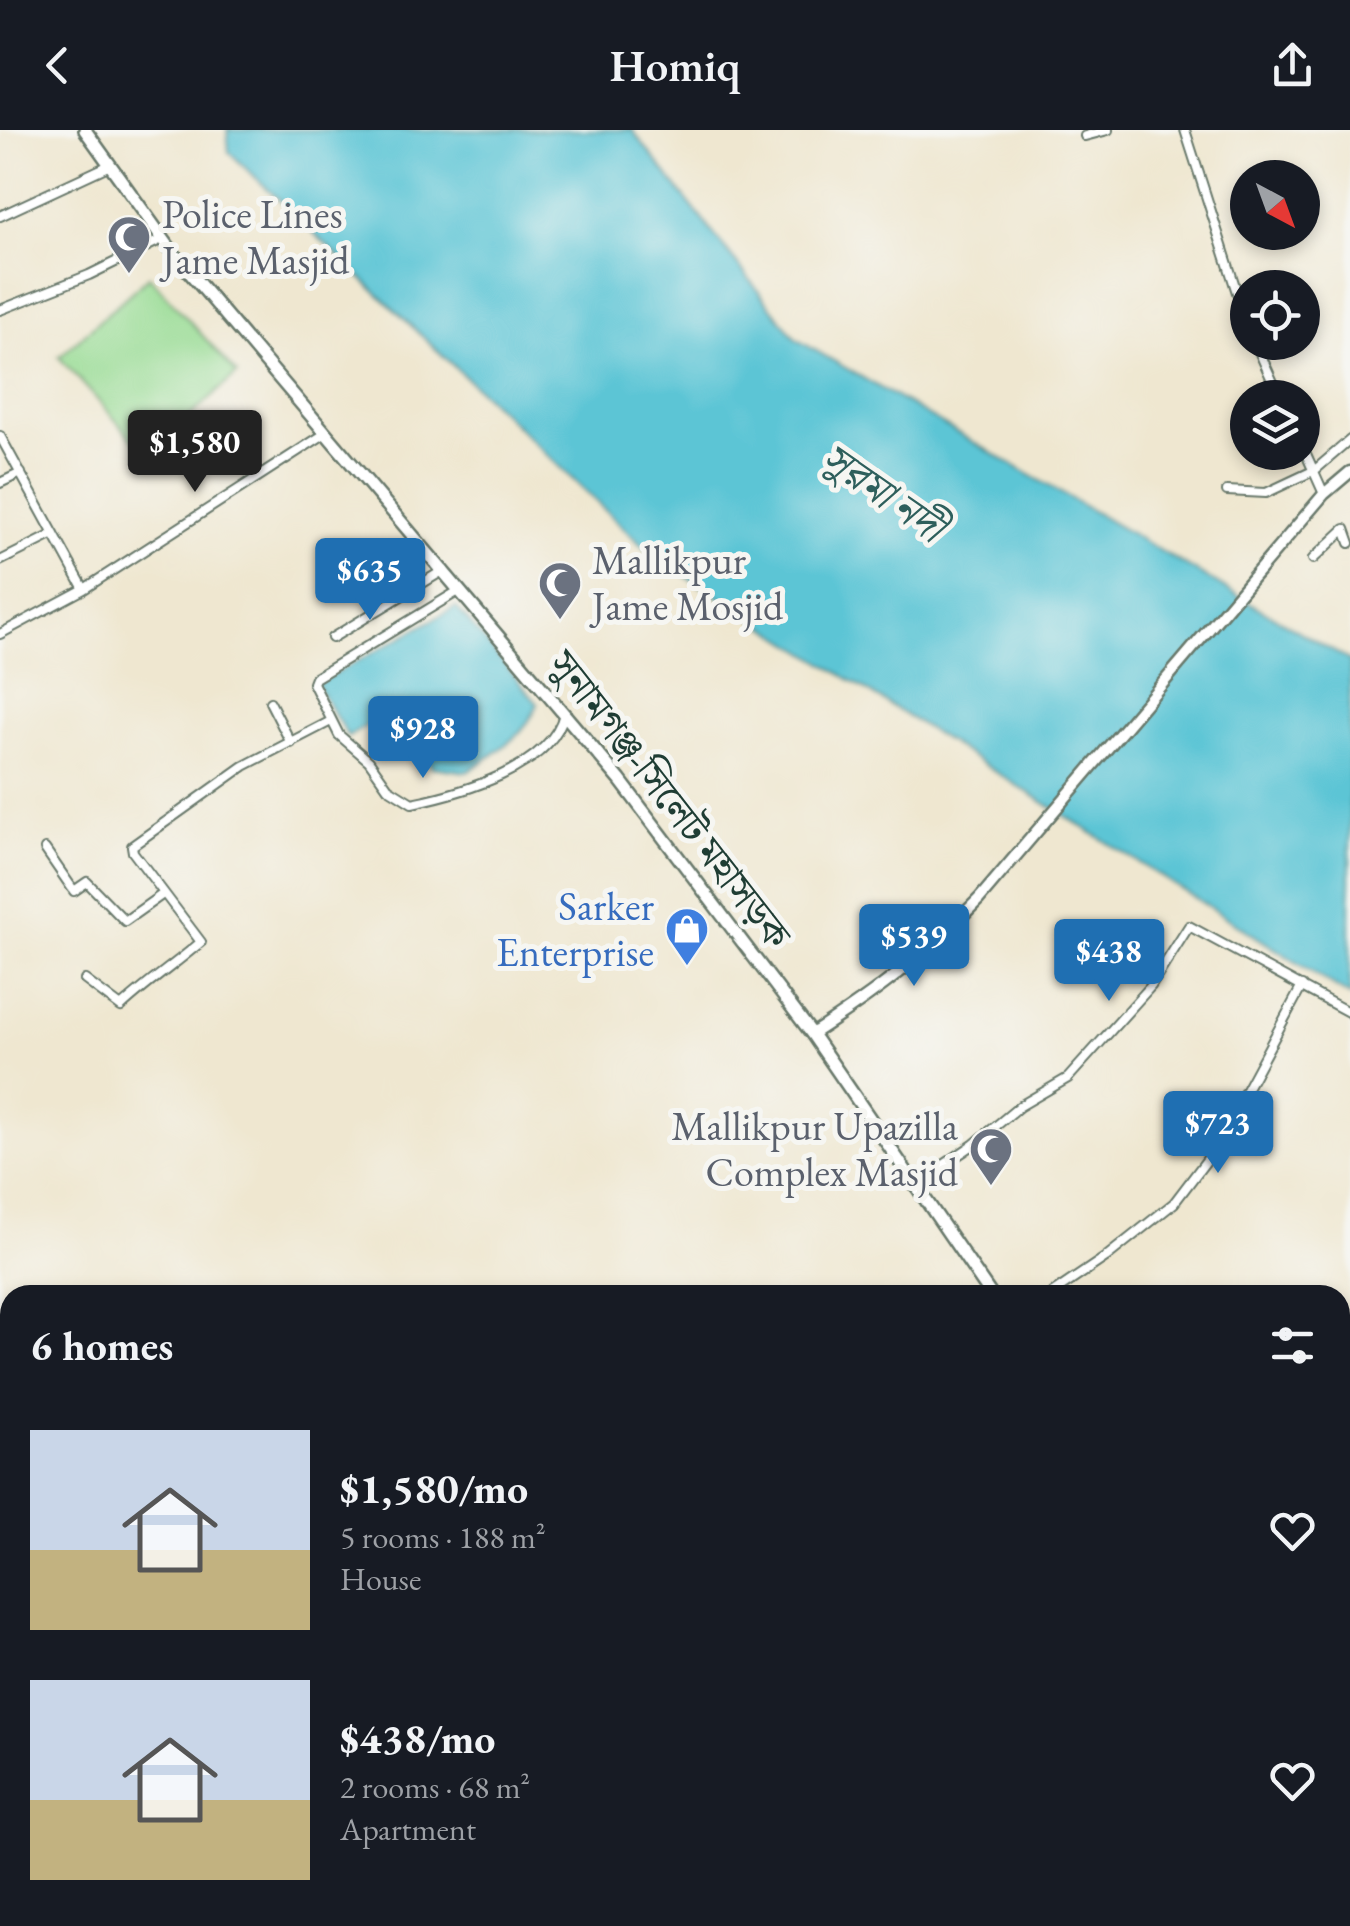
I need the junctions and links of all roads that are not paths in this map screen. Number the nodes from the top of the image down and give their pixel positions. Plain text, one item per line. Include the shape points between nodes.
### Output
1 (85, 130) edge
2 (1108, 130) edge
3 (1185, 130) edge
4 (1085, 136) dead end
5 (110, 165) junction
6 (0, 216) edge
7 (162, 239) junction
8 (1230, 271) edge
9 (0, 310) edge
10 (326, 433) junction
11 (0, 436) edge
12 (1350, 440) edge
13 (1320, 466) edge
14 (1315, 470) joint
15 (1350, 472) edge
16 (20, 473) junction
17 (0, 483) edge
18 (1227, 491) dead end
19 (1324, 494) junction
20 (54, 534) junction
21 (1350, 544) edge
22 (1313, 559) dead end
23 (0, 561) edge
24 (444, 570) junction
25 (84, 589) junction
26 (462, 590) junction
27 (0, 634) edge
28 (332, 638) dead end
29 (270, 702) dead end
30 (564, 714) junction
31 (331, 721) junction
32 (291, 742) junction
33 (45, 849) dead end
34 (163, 894) junction
35 (86, 980) dead end
36 (1302, 986) junction
37 (1350, 1013) edge
38 (812, 1034) junction
39 (914, 1185) junction
40 (983, 1285) edge
41 (1065, 1285) edge

1 - 5 main road, সুনামগঞ্জ-সিলেট মহাসড়ক
2 - 4 street
3 - 8 street
5 - 6 street
5 - 7 main road, সুনামগঞ্জ-সিলেট মহাসড়ক
7 - 9 street
7 - 10 main road, সুনামগঞ্জ-সিলেট মহাসড়ক
10 - 24 main road, সুনামগঞ্জ-সিলেট মহাসড়ক
10 - 25 street
11 - 16 street
12 - 13 street
14 - 18 street via 1266,493
14 - 19 street
15 - 19 main road
16 - 17 street
16 - 20 street
19 - 38 main road via 979,899 899,976
20 - 23 street
20 - 25 street
21 - 22 street via 1345,529
24 - 26 main road, সুনামগঞ্জ-সিলেট মহাসড়ক
24 - 28 street
25 - 27 street
26 - 30 main road, সুনামগঞ্জ-সিলেট মহাসড়ক
26 - 31 street via 315,678
29 - 32 street
30 - 31 street via 560,732 500,776 412,802 388,788
30 - 38 main road, সুনামগঞ্জ-সিলেট মহাসড়ক
31 - 32 street
32 - 34 street via 244,766 132,846
33 - 34 street via 74,891 88,882 125,922
34 - 35 street via 201,942 120,1006
36 - 37 street
36 - 39 street via 1189,926 1151,986 1068,1078
36 - 41 street via 1212,1152 1174,1203
38 - 39 main road, সুনামগঞ্জ-সিলেট মহাসড়ক
39 - 40 main road, সুনামগঞ্জ-সিলেট মহাসড়ক

